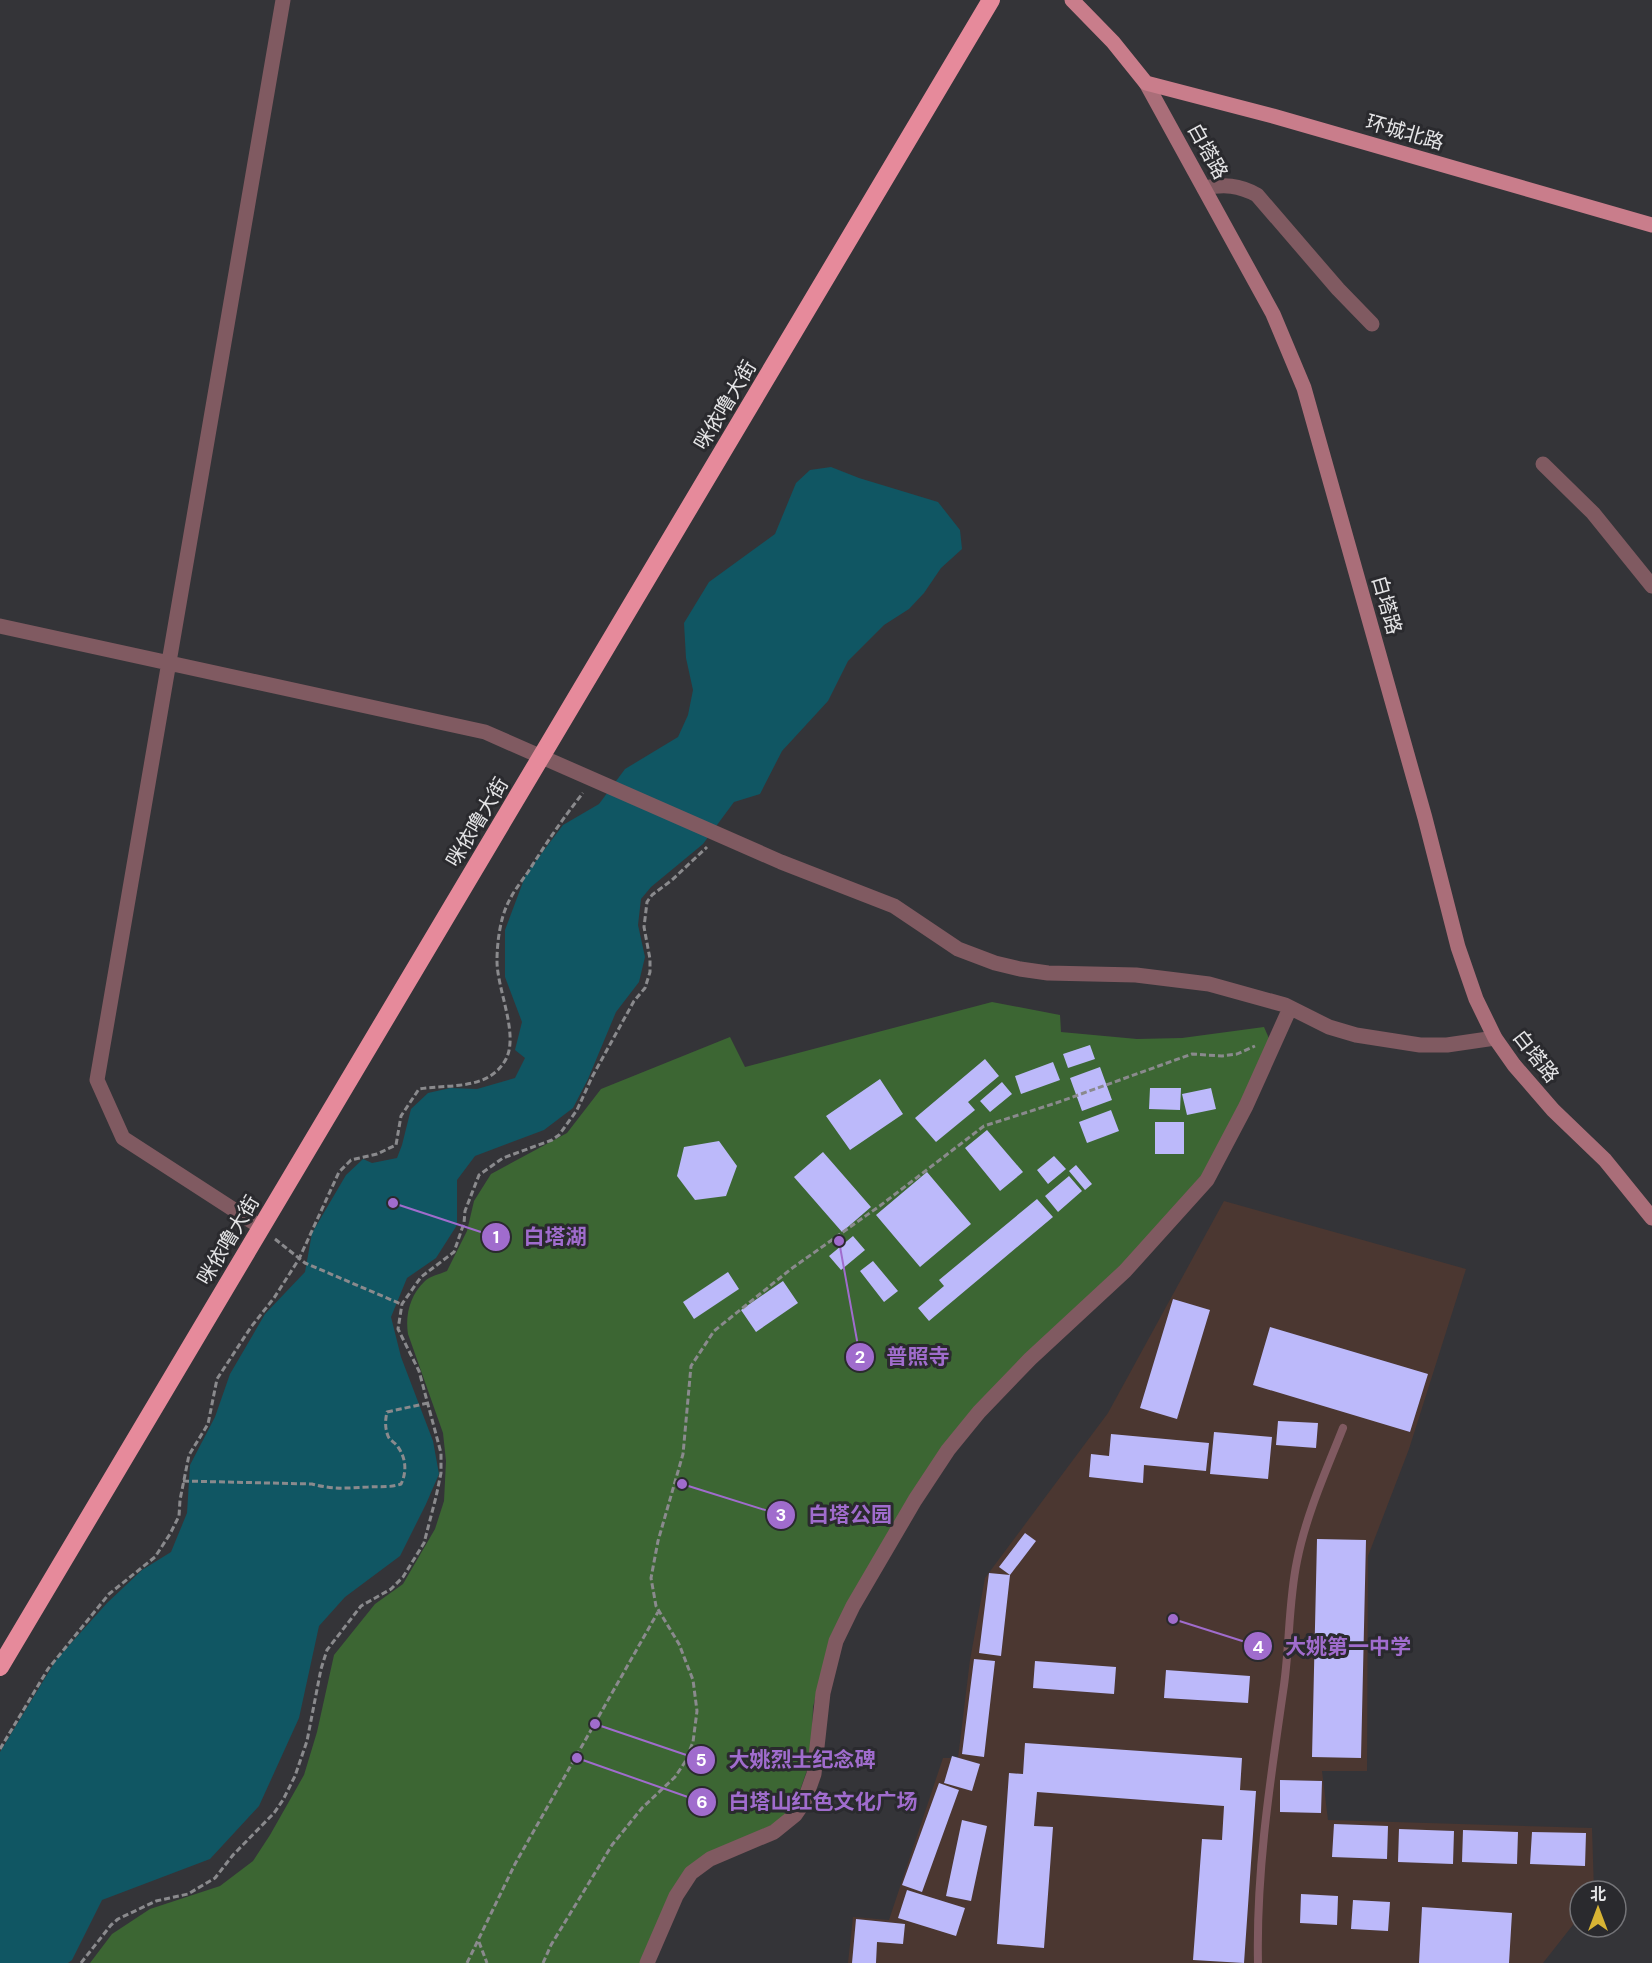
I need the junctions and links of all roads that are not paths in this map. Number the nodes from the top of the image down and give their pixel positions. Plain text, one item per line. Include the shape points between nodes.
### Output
1 (283, 0) edge
2 (991, 0) edge
3 (1072, 0) edge
4 (1146, 83) junction
5 (1204, 188) junction
6 (1652, 225) edge
7 (1372, 324) dead end
8 (1543, 464) dead end
9 (1652, 586) edge
10 (0, 626) edge
11 (169, 663) junction
12 (543, 756) junction
13 (1290, 1008) junction
14 (1495, 1038) junction
15 (1652, 1218) edge
16 (262, 1228) junction
17 (1343, 1428) dead end
18 (0, 1667) edge
19 (647, 1963) edge
20 (1258, 1963) edge

1 - 11 street
2 - 12 highway, 咪依噜大街
3 - 4 main road, 白塔路
4 - 5 street, 白塔路
4 - 6 main road, 环城北路
5 - 7 street via 1232,185 1257,195
5 - 14 street, 白塔路 via 1273,314 1304,388 1458,947
8 - 9 street via 1599,520
10 - 11 street
11 - 12 street via 485,732
11 - 16 street via 97,1080 123,1138
12 - 13 street via 781,862 894,906 958,948 995,963 1048,973 1136,975 1209,984
12 - 16 highway, 咪依噜大街
13 - 14 street via 1356,1035 1420,1045
13 - 19 street via 1207,1180 1125,1271 979,1412 915,1500 836,1641 823,1693 814,1774 804,1802 774,1832 710,1859 691,1873 676,1896
14 - 15 street, 白塔路 via 1533,1089 1605,1160
16 - 18 highway, 咪依噜大街
17 - 20 lane via 1309,1518 1294,1579 1286,1672 1262,1847

